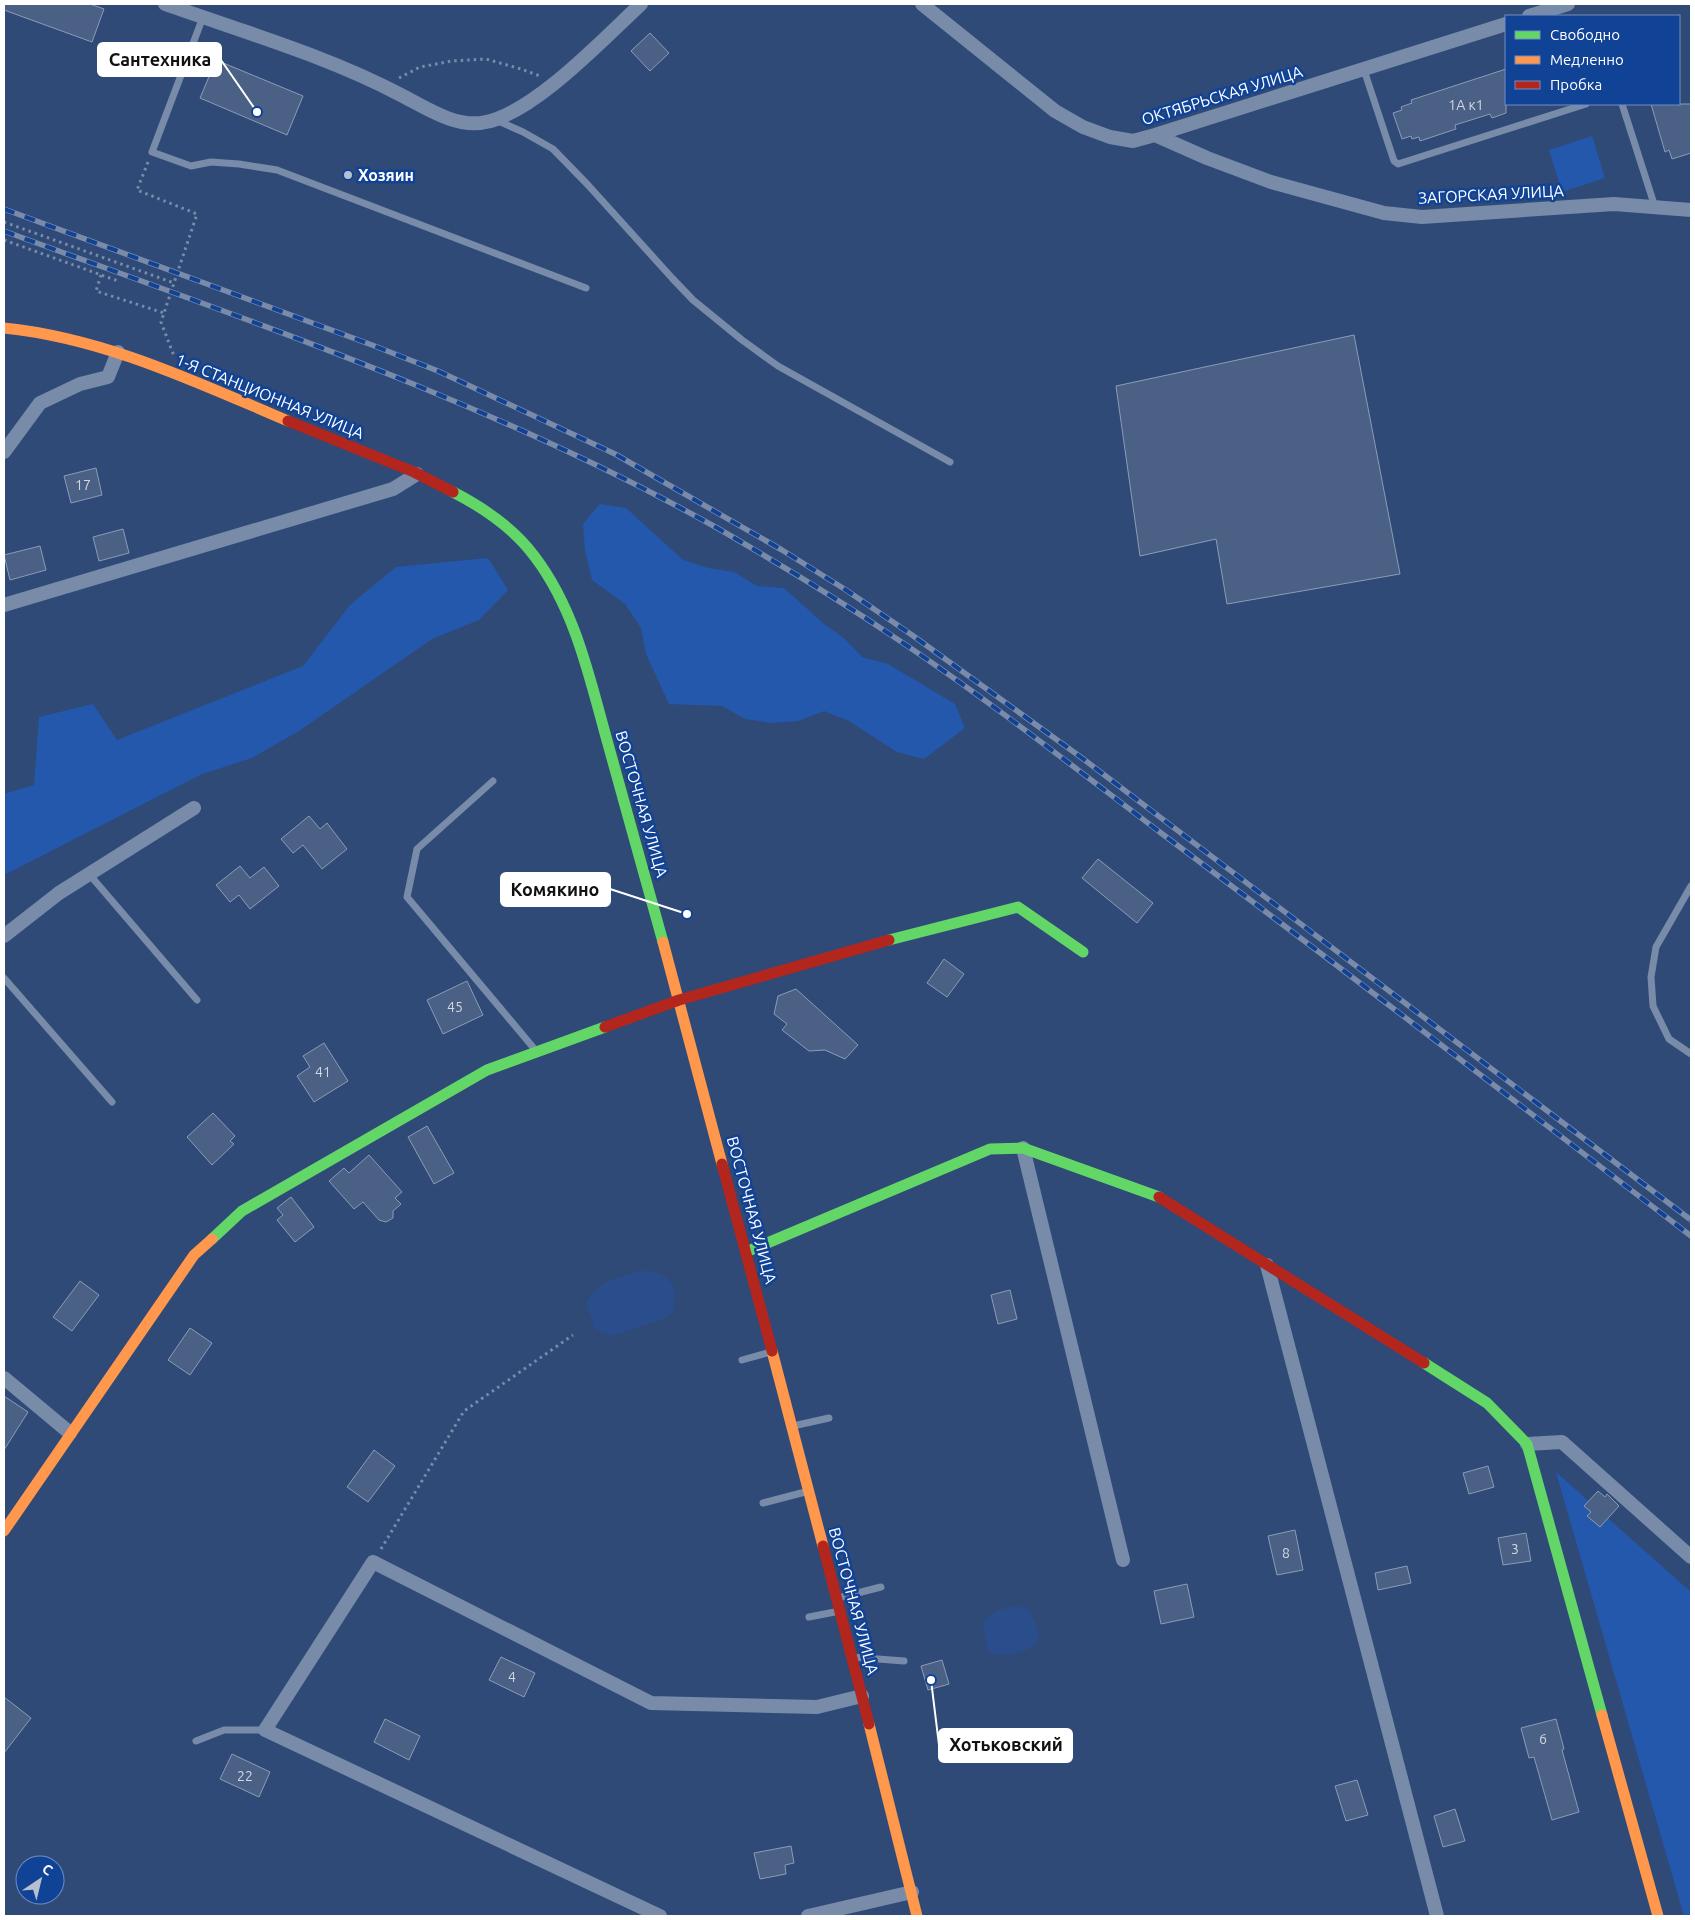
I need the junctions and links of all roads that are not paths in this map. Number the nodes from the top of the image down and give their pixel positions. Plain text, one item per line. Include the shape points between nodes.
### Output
1 (165, 4) edge
2 (641, 4) edge
3 (922, 4) edge
4 (1568, 4) edge
5 (1532, 15) edge
6 (203, 17) junction
7 (1505, 24) edge
8 (1364, 70) junction
9 (1583, 105) edge
10 (1622, 105) edge
11 (495, 120) junction
12 (1155, 135) junction
13 (1655, 207) junction
14 (1691, 210) edge
15 (586, 288) dead end
16 (4, 328) edge
17 (118, 352) junction
18 (4, 452) edge
19 (950, 462) dead end
20 (417, 474) junction
21 (511, 530) joint
22 (4, 605) edge
23 (493, 781) dead end
24 (194, 808) dead end
25 (89, 874) junction
26 (1691, 886) edge
27 (4, 936) edge
28 (1083, 952) dead end
29 (4, 978) edge
30 (197, 1000) dead end
31 (679, 1000) junction
32 (537, 1052) junction
33 (1691, 1054) edge
34 (112, 1102) dead end
35 (1023, 1148) junction
36 (746, 1252) junction
37 (1266, 1265) junction
38 (772, 1351) junction
39 (742, 1360) dead end
40 (4, 1378) edge
41 (829, 1418) dead end
42 (792, 1426) junction
43 (70, 1433) junction
44 (1527, 1444) junction
45 (809, 1492) junction
46 (763, 1503) dead end
47 (4, 1531) edge
48 (1691, 1557) edge
49 (1124, 1560) dead end
50 (881, 1587) dead end
51 (837, 1598) junction
52 (840, 1611) junction
53 (808, 1617) dead end
54 (852, 1657) junction
55 (904, 1661) dead end
56 (862, 1696) junction
57 (265, 1730) junction
58 (196, 1741) dead end
59 (912, 1892) junction
60 (660, 1916) edge
61 (808, 1916) edge
62 (918, 1916) edge
63 (1437, 1916) edge
64 (1658, 1916) edge

1 - 6 street
2 - 11 street via 554,82 527,103
3 - 12 street, ОКТЯБРЬСКАЯ УЛИЦА via 1056,111 1083,127 1110,138 1133,141
4 - 5 street
6 - 11 street via 329,62 447,118 468,123
6 - 15 lane via 152,152 191,166 210,162 277,170
7 - 8 street, ОКТЯБРЬСКАЯ УЛИЦА
8 - 9 lane via 1394,161 1398,164
8 - 12 street, ОКТЯБРЬСКАЯ УЛИЦА
10 - 13 lane
11 - 19 lane via 553,149 693,300 742,340 778,366
12 - 13 street, ЗАГОРСКАЯ УЛИЦА via 1271,182 1384,212 1422,217 1614,204
13 - 14 street, ЗАГОРСКАЯ УЛИЦА
16 - 17 street, 1-Я СТАНЦИОННАЯ УЛИЦА via 44,332
17 - 18 street via 108,377 80,384 40,403
17 - 20 street, 1-Я СТАНЦИОННАЯ УЛИЦА
20 - 21 street, 1-Я СТАНЦИОННАЯ УЛИЦА via 477,506
20 - 22 street via 393,489
21 - 31 street, ВОСТОЧНАЯ УЛИЦА via 533,552 550,579 583,653
23 - 32 lane via 417,849 407,896
24 - 25 street
25 - 27 street
25 - 30 lane
26 - 33 lane via 1656,947 1651,977 1653,1006 1669,1039
28 - 31 street via 1018,907 932,928
29 - 34 lane
31 - 32 street
31 - 36 street, ВОСТОЧНАЯ УЛИЦА
32 - 43 street via 487,1070 242,1211 194,1255
35 - 36 street via 990,1149
35 - 37 street via 1158,1197
35 - 49 street
36 - 38 street, ВОСТОЧНАЯ УЛИЦА
37 - 44 street via 1487,1403
37 - 63 street
38 - 39 lane
38 - 42 street, ВОСТОЧНАЯ УЛИЦА
40 - 43 street
41 - 42 lane
42 - 45 street, ВОСТОЧНАЯ УЛИЦА
43 - 47 street
44 - 48 street via 1562,1442
44 - 64 street
45 - 46 lane
45 - 51 street, ВОСТОЧНАЯ УЛИЦА
50 - 51 lane
51 - 52 street, ВОСТОЧНАЯ УЛИЦА
52 - 53 lane
52 - 54 street, ВОСТОЧНАЯ УЛИЦА
54 - 55 lane
54 - 56 street, ВОСТОЧНАЯ УЛИЦА
56 - 57 street via 817,1707 651,1703 373,1562
56 - 59 street, ВОСТОЧНАЯ УЛИЦА
57 - 58 lane via 224,1730
57 - 60 street
59 - 61 street
59 - 62 street, ВОСТОЧНАЯ УЛИЦА

